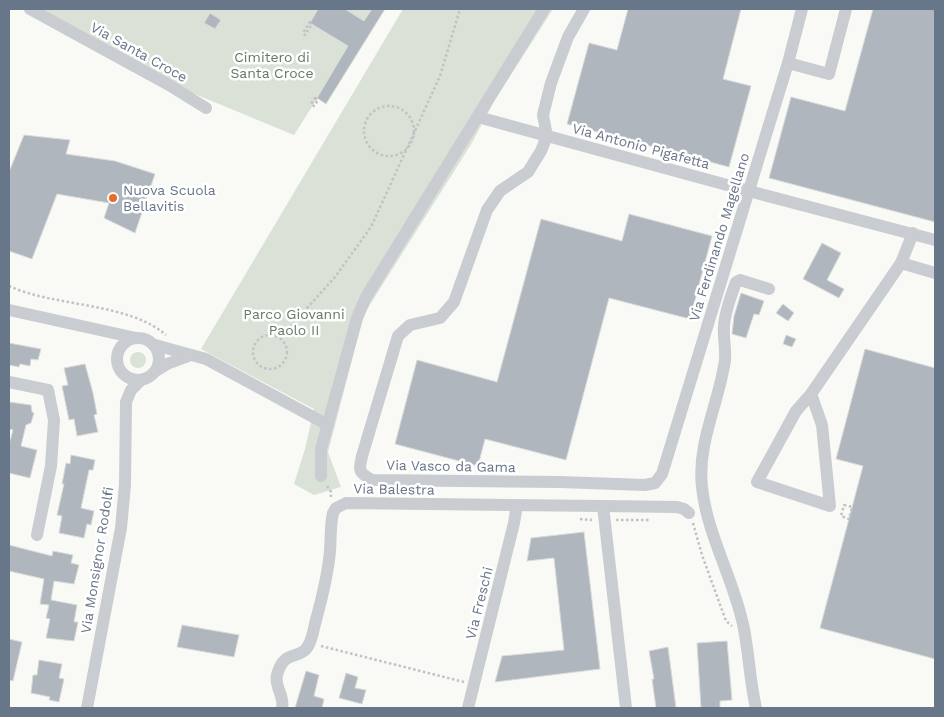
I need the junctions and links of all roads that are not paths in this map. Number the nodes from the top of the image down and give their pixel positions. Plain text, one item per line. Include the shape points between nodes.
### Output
1 (30, 9) edge
2 (544, 9) edge
3 (584, 9) edge
4 (802, 9) edge
5 (846, 9) edge
6 (788, 63) junction
7 (206, 108) dead end
8 (478, 117) junction
9 (547, 136) junction
10 (749, 191) junction
11 (912, 233) junction
12 (935, 240) edge
13 (901, 263) junction
14 (935, 273) edge
15 (769, 289) dead end
16 (9, 310) edge
17 (101, 331) junction
18 (136, 338) junction
19 (155, 345) junction
20 (191, 355) junction
21 (117, 358) junction
22 (157, 370) junction
23 (123, 374) junction
24 (141, 380) junction
25 (9, 382) edge
26 (811, 394) junction
27 (125, 414) junction
28 (328, 425) junction
29 (662, 474) joint
30 (321, 476) road end
31 (517, 505) junction
32 (604, 506) junction
33 (689, 517) road end
34 (37, 535) dead end
35 (87, 708) edge
36 (282, 708) edge
37 (468, 708) edge
38 (626, 708) edge
39 (756, 708) edge

1 - 7 street, Via Santa Croce
2 - 8 street
3 - 9 street via 568,37 550,83 543,116
4 - 6 street, Via Ferdinando Magellano
5 - 6 street via 829,74
6 - 10 street, Via Ferdinando Magellano
8 - 9 street, Via Antonio Pigafetta
8 - 28 street via 366,297 357,318
9 - 10 street, Via Antonio Pigafetta
9 - 29 street, Via Vasco da Gama via 528,172 500,191 487,210 454,302 440,318 410,325 398,336 359,469 372,480 645,485 655,483
10 - 11 street, Via Antonio Pigafetta
10 - 29 street, Via Ferdinando Magellano
11 - 12 street, Via Antonio Pigafetta
11 - 13 street
13 - 14 street
13 - 26 street
15 - 39 street via 740,280 736,282 725,315 725,360 704,445 701,473 710,523 744,629
16 - 17 street
17 - 18 street
17 - 21 street, Via Monsignor Rodolfi via 114,348
18 - 19 street
18 - 21 street via 126,341
19 - 20 street
19 - 22 street via 160,357
20 - 22 street
20 - 28 street via 206,359
21 - 23 street, Via Monsignor Rodolfi
22 - 24 street, Via Monsignor Rodolfi
23 - 24 street
23 - 27 street, Via Monsignor Rodolfi
24 - 27 street, Via Monsignor Rodolfi via 126,402
25 - 34 street via 48,390 54,420 51,466
26 - 26 street via 796,411 757,482 830,506 822,425
27 - 35 street, Via Monsignor Rodolfi via 121,528
28 - 30 street via 321,449
31 - 32 street, Via Balestra
31 - 36 street, Via Balestra via 340,505 333,513 325,582 307,648 281,663 276,682 282,696
31 - 37 street, Via Freschi
32 - 33 street, Via Balestra via 677,507 684,509
32 - 38 street

